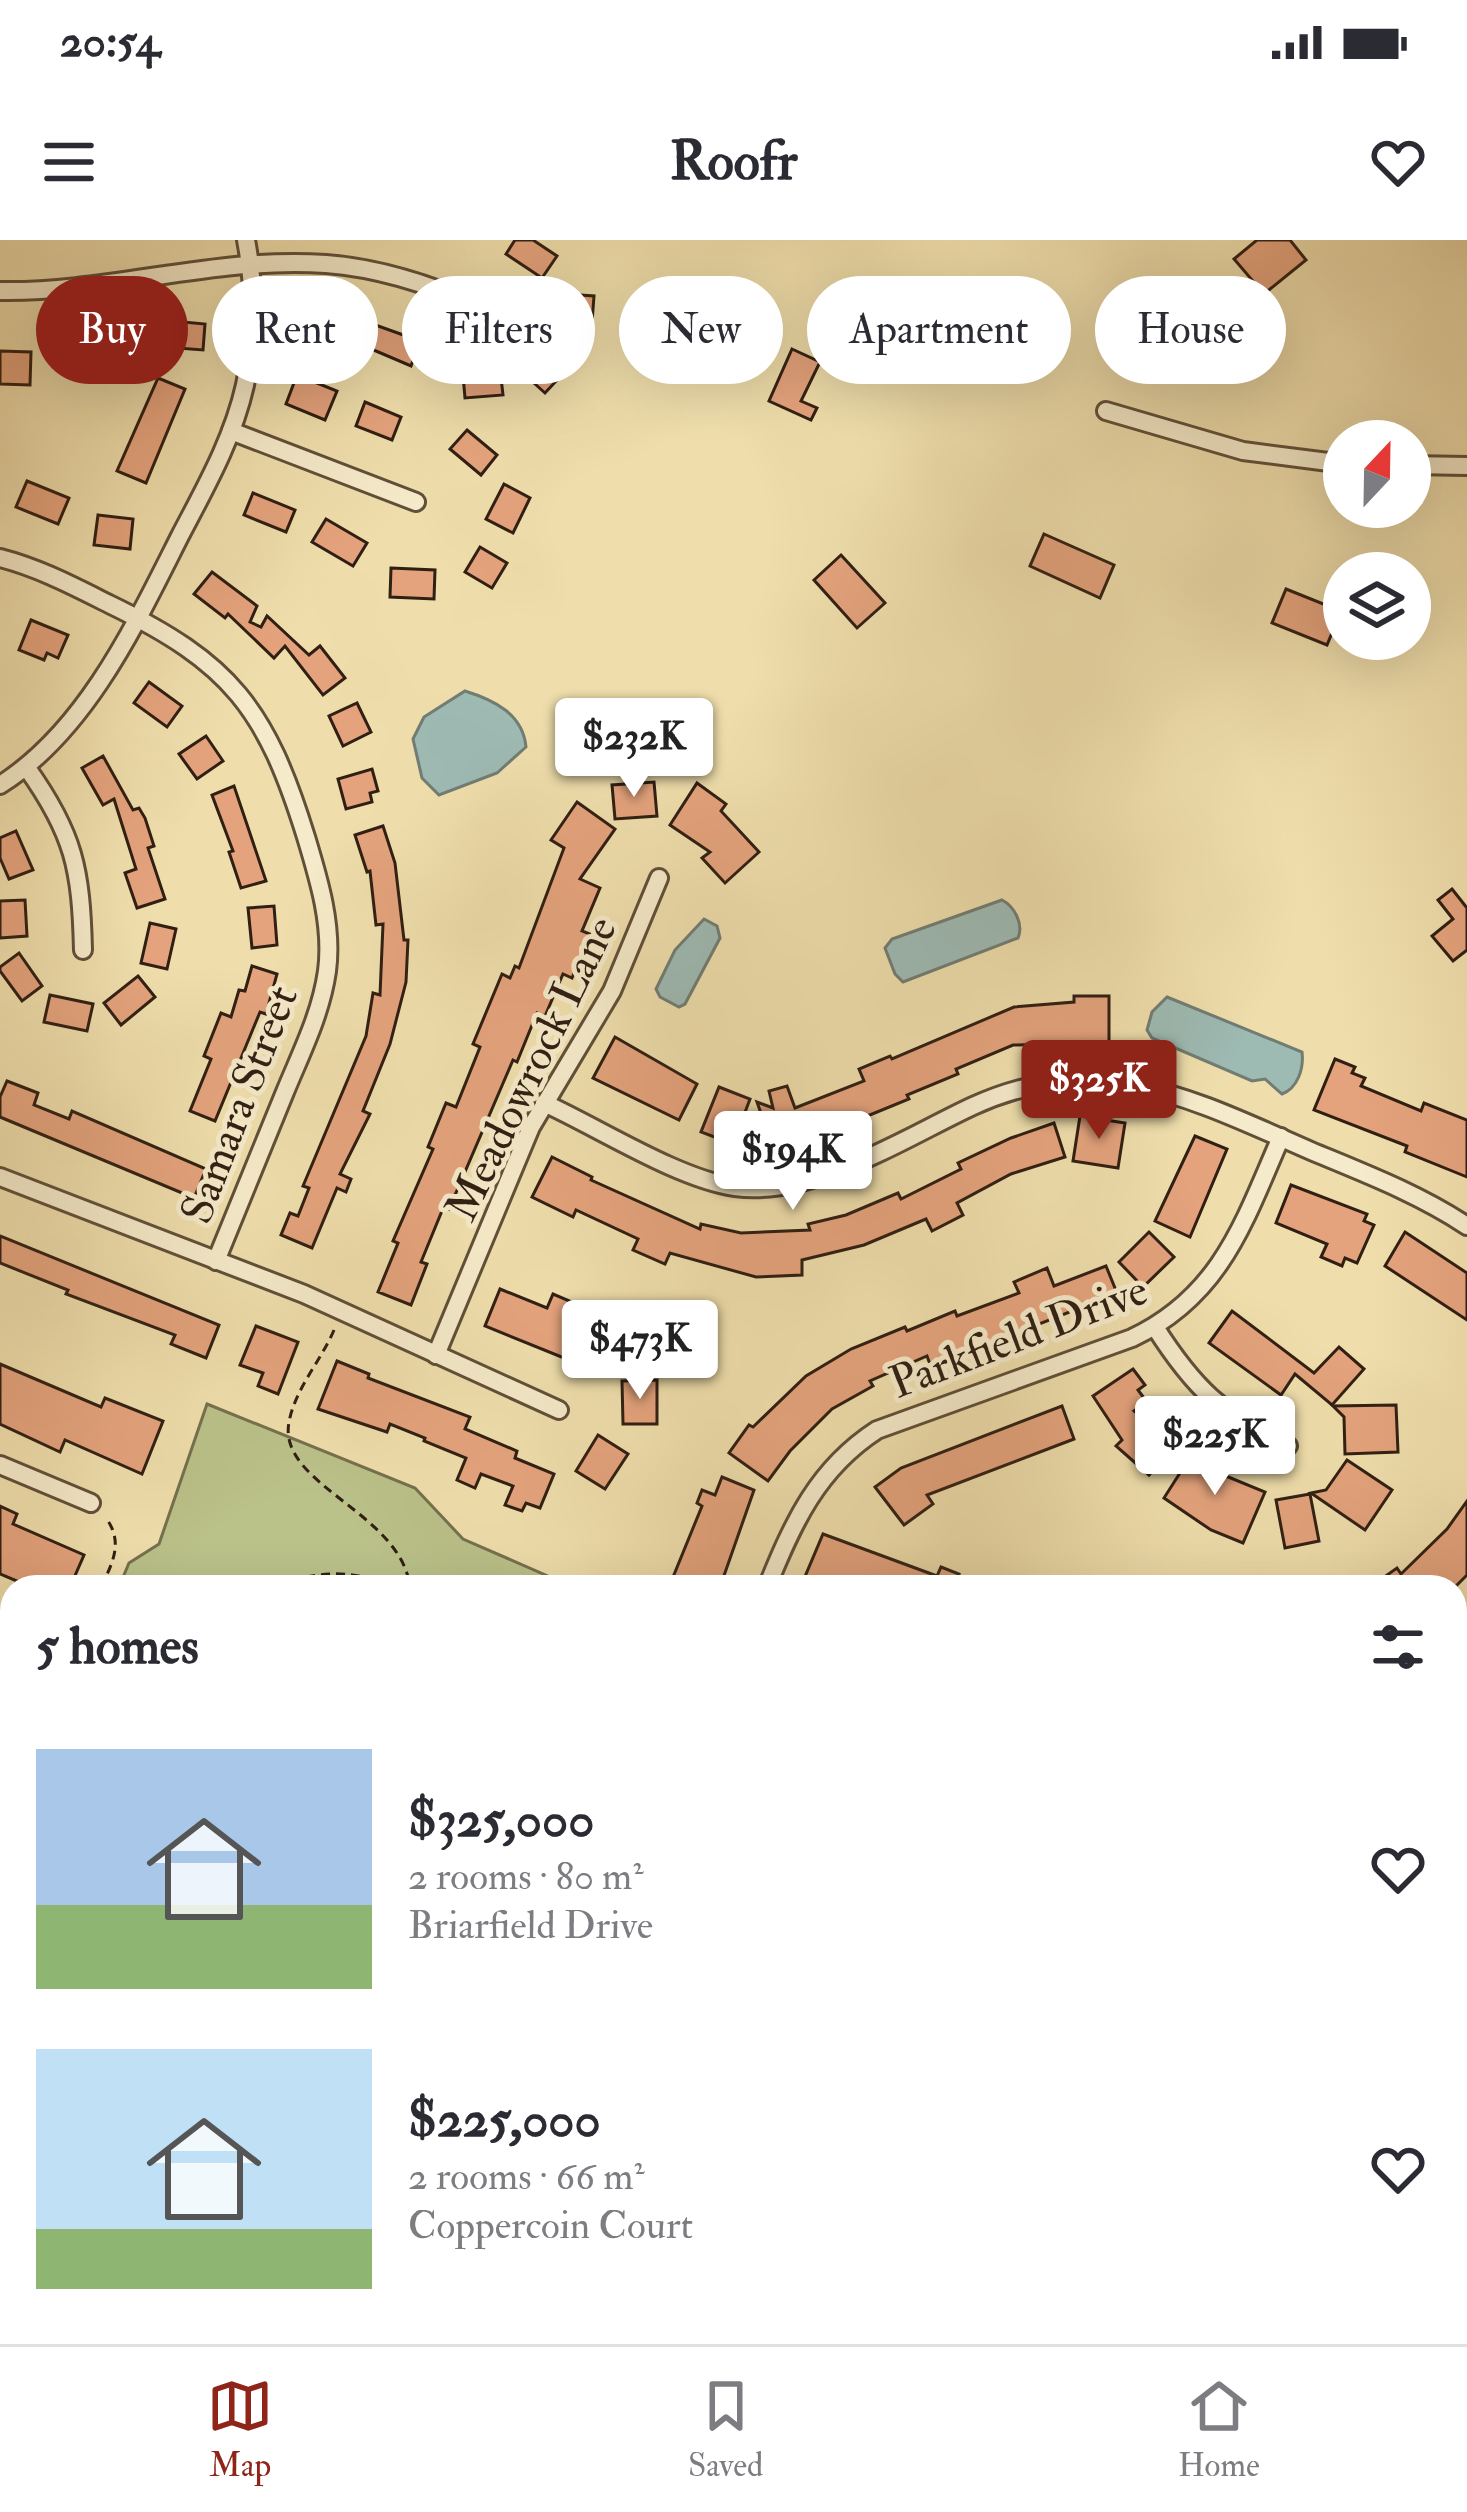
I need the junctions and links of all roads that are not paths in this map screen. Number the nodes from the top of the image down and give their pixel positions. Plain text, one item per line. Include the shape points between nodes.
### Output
1 (246, 240) edge
2 (250, 266) junction
3 (402, 278) edge
4 (0, 291) edge
5 (1106, 411) dead end
6 (231, 431) junction
7 (1323, 462) edge
8 (1431, 465) edge
9 (1467, 466) edge
10 (416, 502) dead end
11 (0, 558) edge
12 (138, 618) junction
13 (27, 768) junction
14 (0, 785) edge
15 (659, 878) dead end
16 (83, 950) dead end
17 (544, 1103) junction
18 (1281, 1137) junction
19 (0, 1177) edge
20 (1467, 1226) edge
21 (216, 1261) junction
22 (1155, 1327) junction
23 (436, 1355) junction
24 (559, 1410) dead end
25 (1288, 1446) dead end
26 (0, 1465) edge
27 (91, 1503) dead end
28 (772, 1575) edge

1 - 2 street
2 - 3 street via 320,263
2 - 4 street
2 - 6 street via 249,364
5 - 7 street via 1243,452
6 - 10 street
6 - 12 street
8 - 9 street
11 - 12 street, Samara Street
12 - 13 street via 84,704
12 - 21 street, Samara Street via 201,655 262,725 289,784 327,927 315,1020
13 - 14 street
13 - 16 street via 77,861
15 - 17 street, Meadowrock Lane via 612,991
17 - 18 street via 695,1176 751,1188 873,1157 991,1099 1064,1081 1162,1089
17 - 23 street, Meadowrock Lane
18 - 20 street
18 - 22 street, Parkfield Drive via 1224,1260
19 - 21 street
21 - 23 street
22 - 25 street via 1207,1397
22 - 28 street, Parkfield Drive via 898,1419 858,1442 800,1509
23 - 24 street
26 - 27 street

